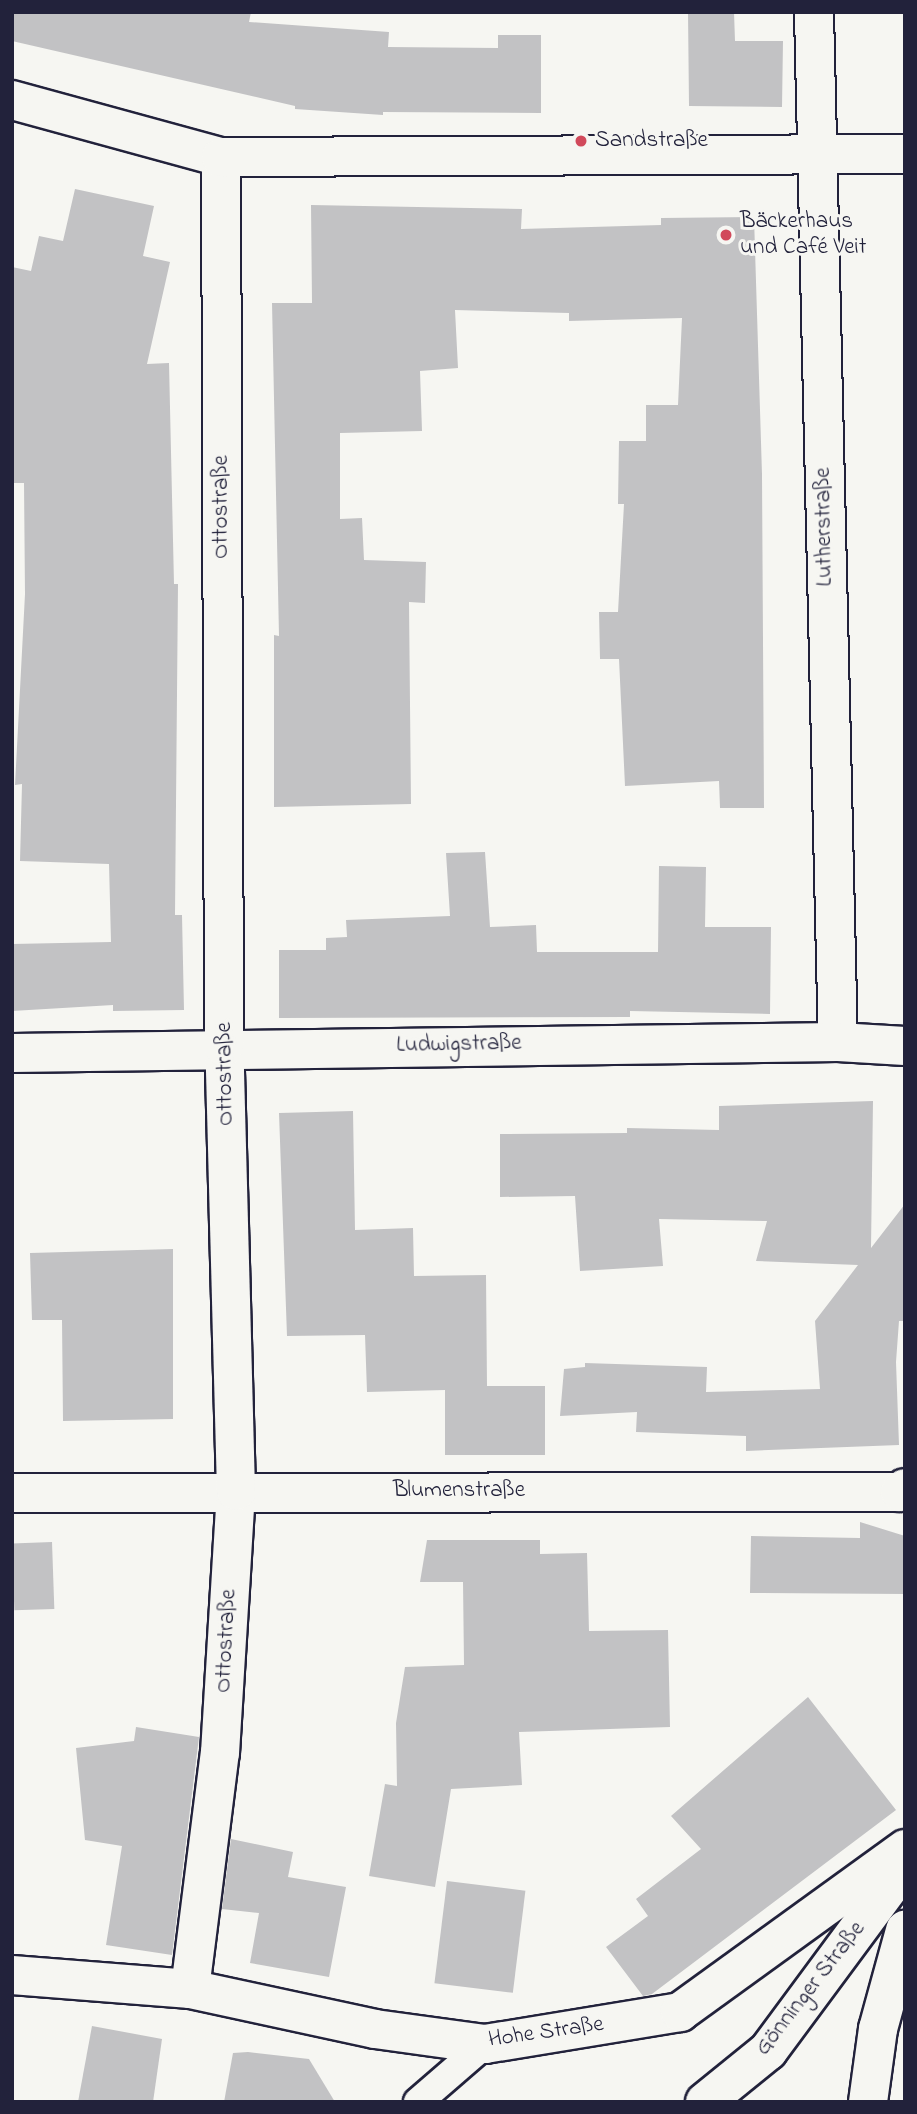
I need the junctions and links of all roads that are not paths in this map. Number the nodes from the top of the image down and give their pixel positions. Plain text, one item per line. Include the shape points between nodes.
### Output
1 (814, 12) edge
2 (12, 100) edge
3 (816, 153) junction
4 (905, 154) edge
5 (221, 157) junction
6 (838, 1042) junction
7 (905, 1046) edge
8 (225, 1047) junction
9 (12, 1053) edge
10 (905, 1488) edge
11 (236, 1491) junction
12 (12, 1493) edge
13 (905, 1849) edge
14 (905, 1866) edge
15 (905, 1930) edge
16 (12, 1975) edge
17 (190, 1989) junction
18 (485, 2044) junction
19 (418, 2102) edge
20 (705, 2102) edge
21 (868, 2102) edge

1 - 3 street, Lutherstraße
2 - 5 street
3 - 4 street
3 - 5 street
3 - 6 street, Lutherstraße
5 - 8 street, Ottostraße
6 - 7 street, Ludwigstraße
6 - 8 street, Ludwigstraße
8 - 9 street, Ludwigstraße
8 - 11 street, Ottostraße
10 - 11 street, Blumenstraße via 900,1492
11 - 12 street, Blumenstraße
11 - 17 street, Ottostraße via 220,1753
13 - 18 street, Hohe Straße via 680,2012
14 - 20 street, Gönninger Straße via 768,2051
15 - 21 street, Gönninger Straße via 878,2029
16 - 17 street, Hohe Straße
17 - 18 street, Hohe Straße via 375,2029
18 - 19 lane

